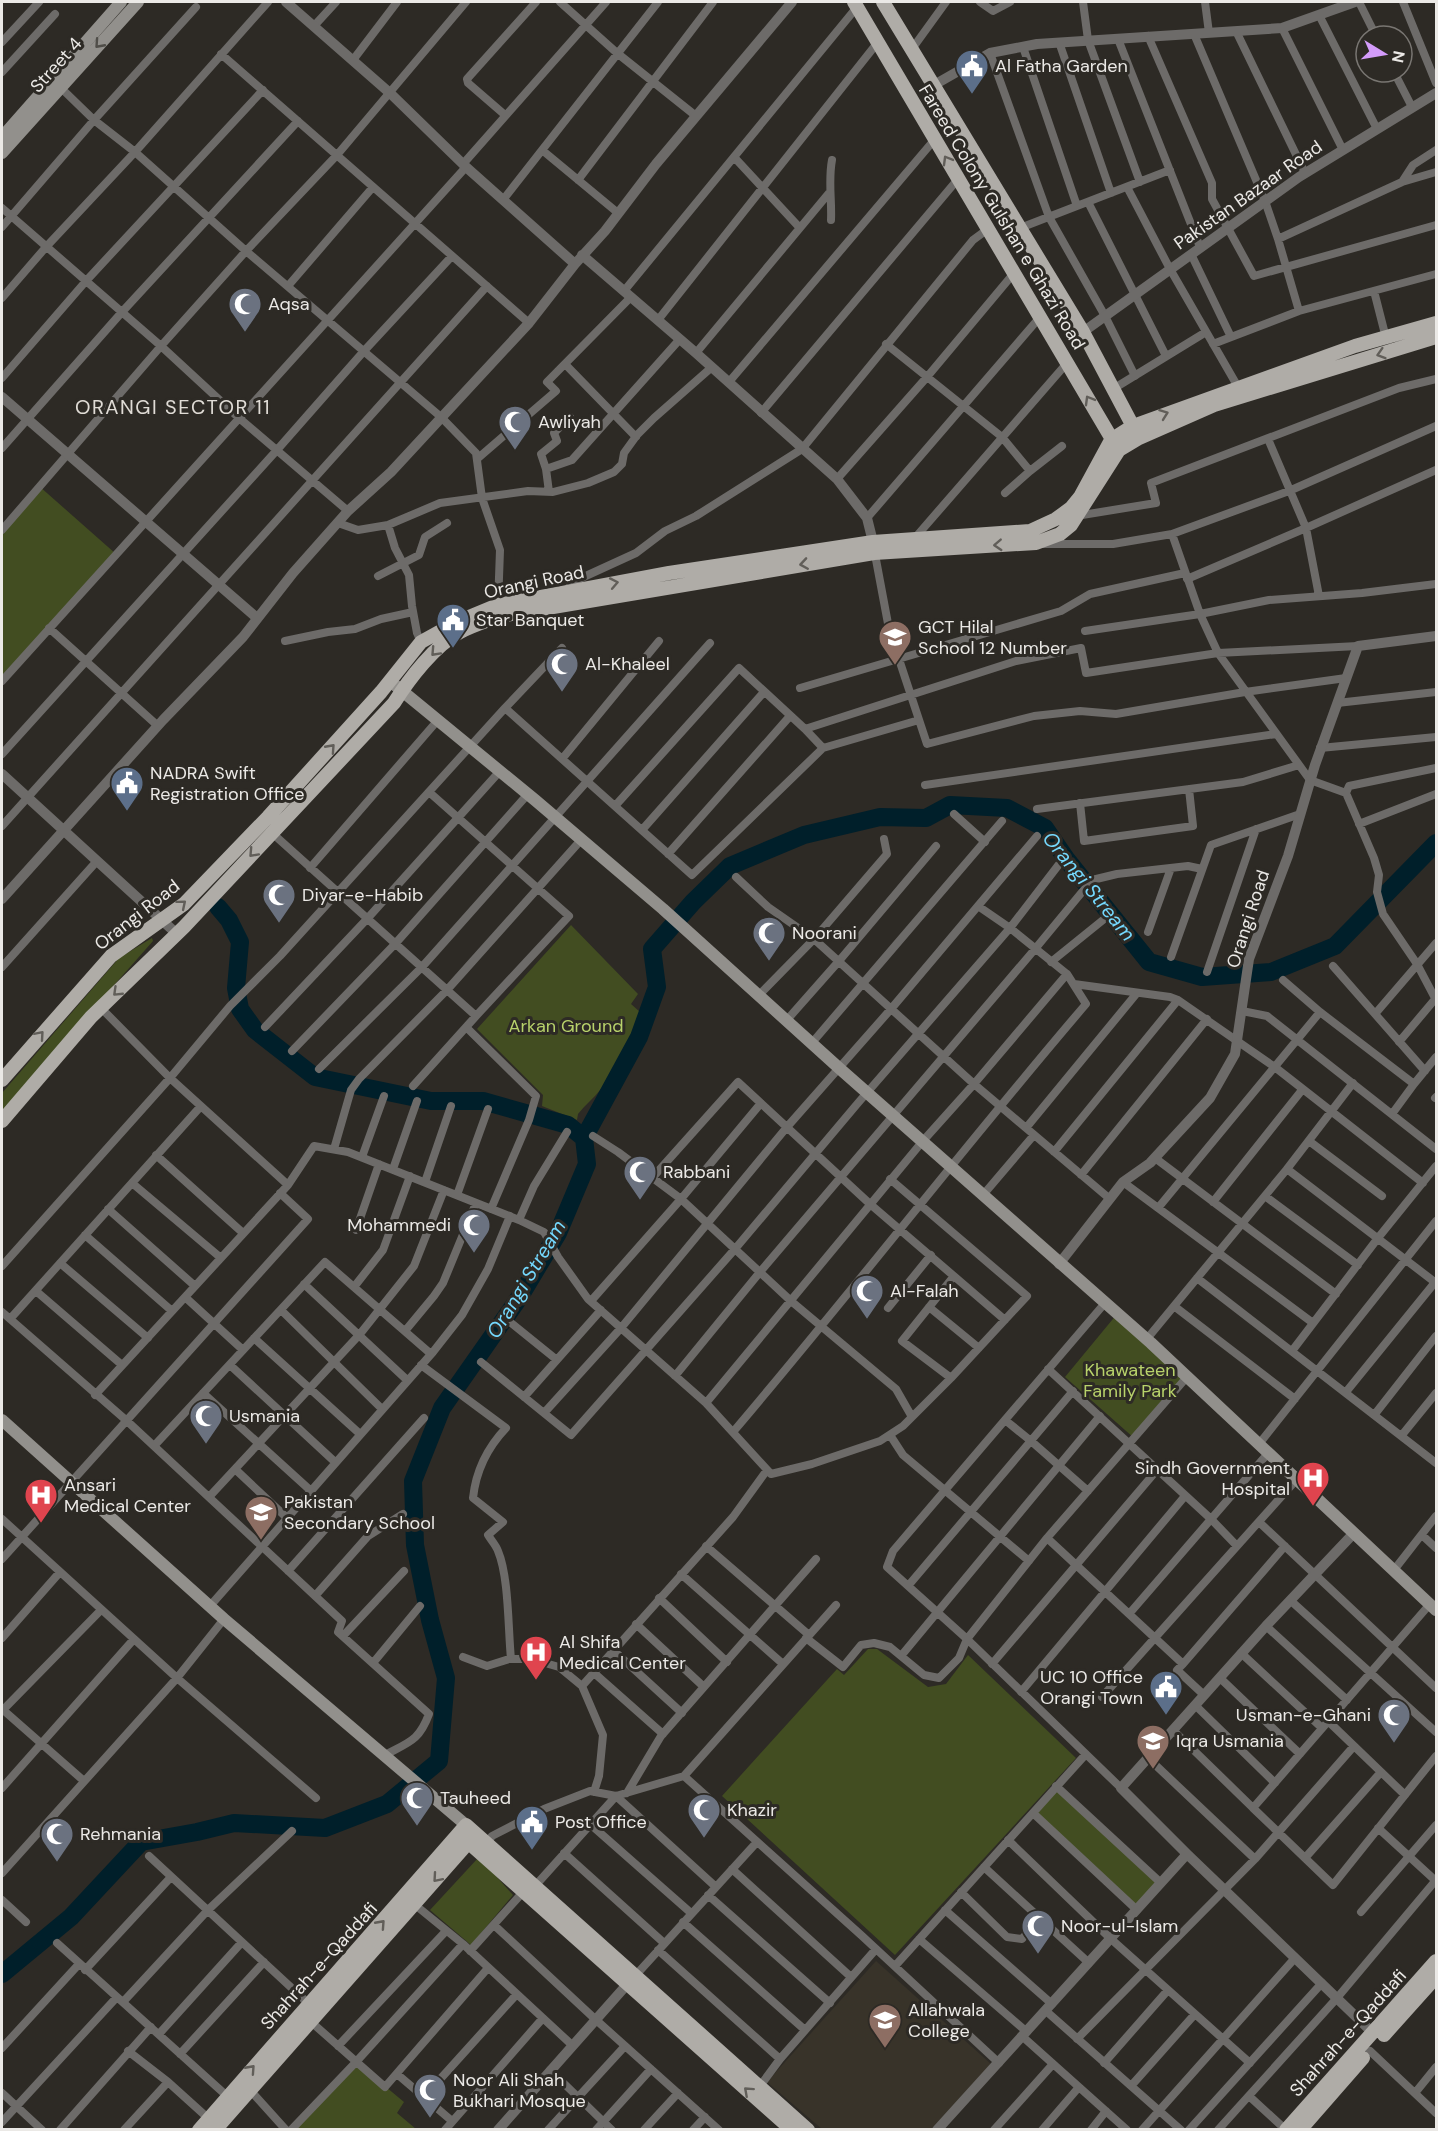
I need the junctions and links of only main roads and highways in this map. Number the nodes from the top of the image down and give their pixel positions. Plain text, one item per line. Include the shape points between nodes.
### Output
1 (121, 2) edge
2 (138, 2) edge
3 (883, 2) edge
4 (855, 4) edge
5 (2, 137) edge
6 (2, 153) edge
7 (1437, 323) edge
8 (1437, 337) edge
9 (1136, 432) junction
10 (1115, 445) junction
11 (874, 547) junction
12 (390, 681) junction
13 (398, 697) junction
14 (2, 1080) edge
15 (2, 1120) edge
16 (2, 1420) edge
17 (1433, 1607) edge
18 (469, 1833) junction
19 (1437, 1961) edge
20 (1437, 1977) edge
21 (632, 1980) junction
22 (212, 2124) edge
23 (791, 2126) edge
24 (199, 2130) edge
25 (808, 2130) edge
26 (1286, 2130) edge
27 (1300, 2130) edge

1 - 5 main road, Street 4
2 -> 6 main road, Street 4
3 - 9 main road, Fareed Colony Gulshan e Ghazi Road via 1083,332
10 -> 4 main road, Fareed Colony Gulshan e Ghazi Road
9 -> 7 main road via 1238,387 1355,346
8 -> 9 main road
9 - 10 main road
10 - 11 main road, Orangi Road via 1071,508 1030,531
10 -> 11 main road via 1077,516 1060,534 1036,543
12 -> 11 main road, Orangi Road via 421,642 498,604 669,573
11 -> 13 main road, Orangi Road via 500,615 459,632 438,647
12 - 13 main road
14 -> 12 main road, Orangi Road via 111,956 184,904
13 -> 15 main road, Orangi Road via 177,934 101,1008
13 - 17 main road via 438,720 663,909 1187,1377
16 - 18 main road
18 - 21 main road
18 -> 22 main road, Shahrah-e-Qaddafi via 414,1904 250,2090
22 -> 18 main road, Shahrah-e-Qaddafi via 227,2096
19 - 26 main road, Shahrah-e-Qaddafi
20 - 27 main road, Shahrah-e-Qaddafi
23 -> 21 main road
21 - 23 main road via 760,2086
22 - 24 main road, Shahrah-e-Qaddafi
23 - 25 main road

